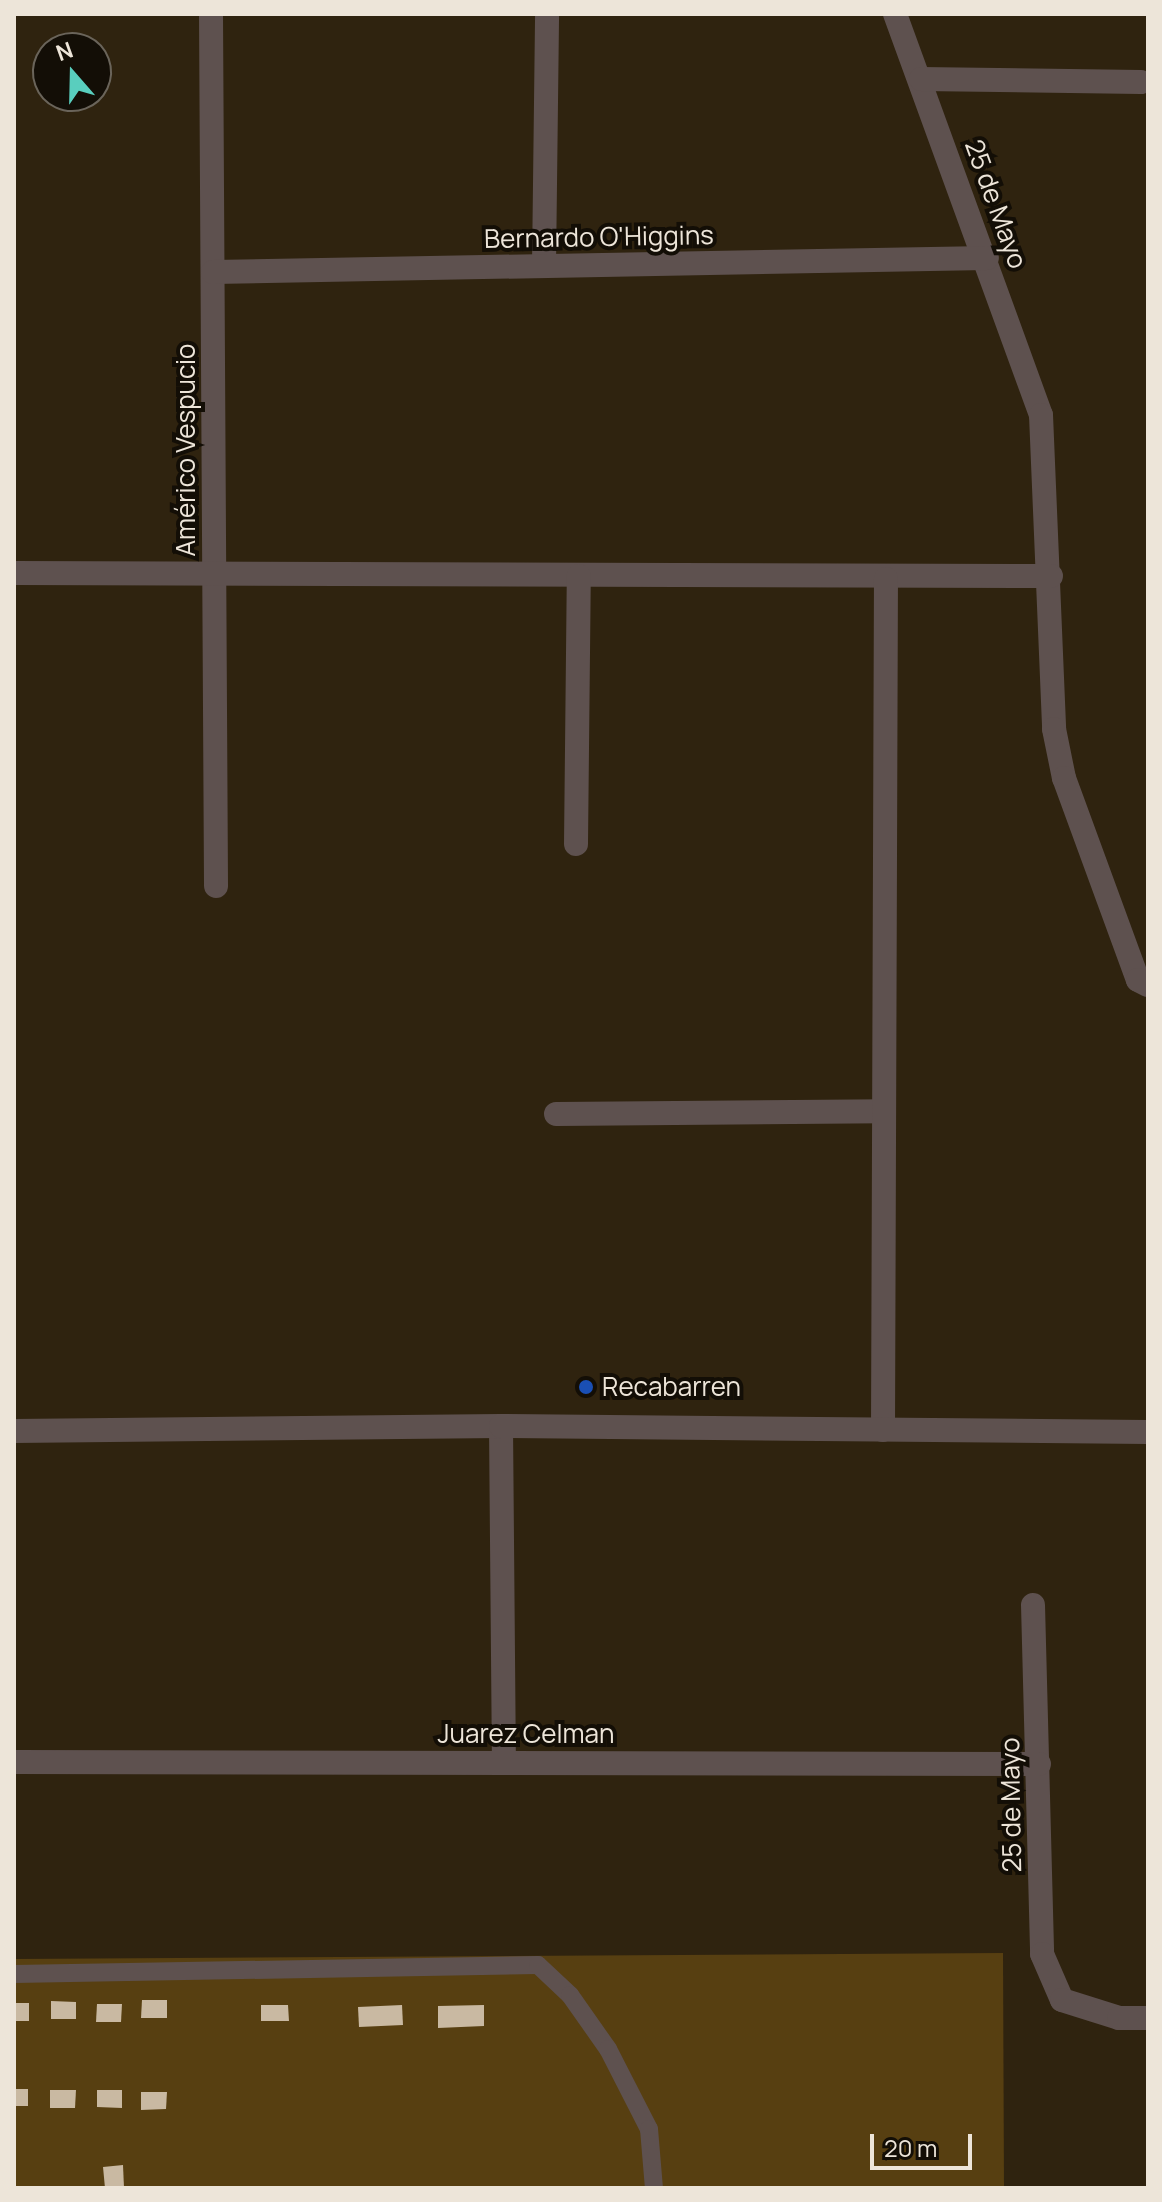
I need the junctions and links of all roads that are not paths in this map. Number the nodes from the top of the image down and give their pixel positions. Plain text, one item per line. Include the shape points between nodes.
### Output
1 (211, 14) edge
2 (547, 14) edge
3 (895, 14) edge
4 (921, 79) junction
5 (1141, 82) dead end
6 (987, 258) junction
7 (544, 266) junction
8 (213, 272) junction
9 (214, 572) junction
10 (14, 573) edge
11 (579, 576) junction
12 (1051, 576) junction
13 (886, 579) junction
14 (576, 844) dead end
15 (216, 886) dead end
16 (1148, 985) edge
17 (883, 1111) junction
18 (556, 1114) dead end
19 (501, 1426) junction
20 (883, 1430) junction
21 (14, 1431) edge
22 (1148, 1432) edge
23 (1033, 1605) dead end
24 (14, 1762) edge
25 (504, 1762) junction
26 (1039, 1764) junction
27 (14, 1974) edge
28 (1148, 2018) edge
29 (654, 2188) edge

1 - 8 street, Américo Vespucio
2 - 7 street
3 - 4 street, 25 de Mayo
4 - 5 street
4 - 6 street, 25 de Mayo
6 - 7 street, Bernardo O'Higgins
6 - 12 street, 25 de Mayo via 1041,415
7 - 8 street, Bernardo O'Higgins
8 - 9 street, Américo Vespucio
9 - 10 street
9 - 11 street
9 - 15 street, Américo Vespucio
11 - 13 street
11 - 14 street
12 - 13 street
12 - 16 street, 25 de Mayo via 1054,729 1064,778 1138,980
13 - 17 street
17 - 18 street
17 - 20 street
19 - 20 street
19 - 21 street
19 - 25 street
20 - 22 street
23 - 26 street, 25 de Mayo
24 - 25 street, Juarez Celman
25 - 26 street, Juarez Celman
26 - 28 street, 25 de Mayo via 1042,1954 1062,2000 1119,2018
27 - 29 lane via 538,1965 570,1995 608,2049 649,2129

